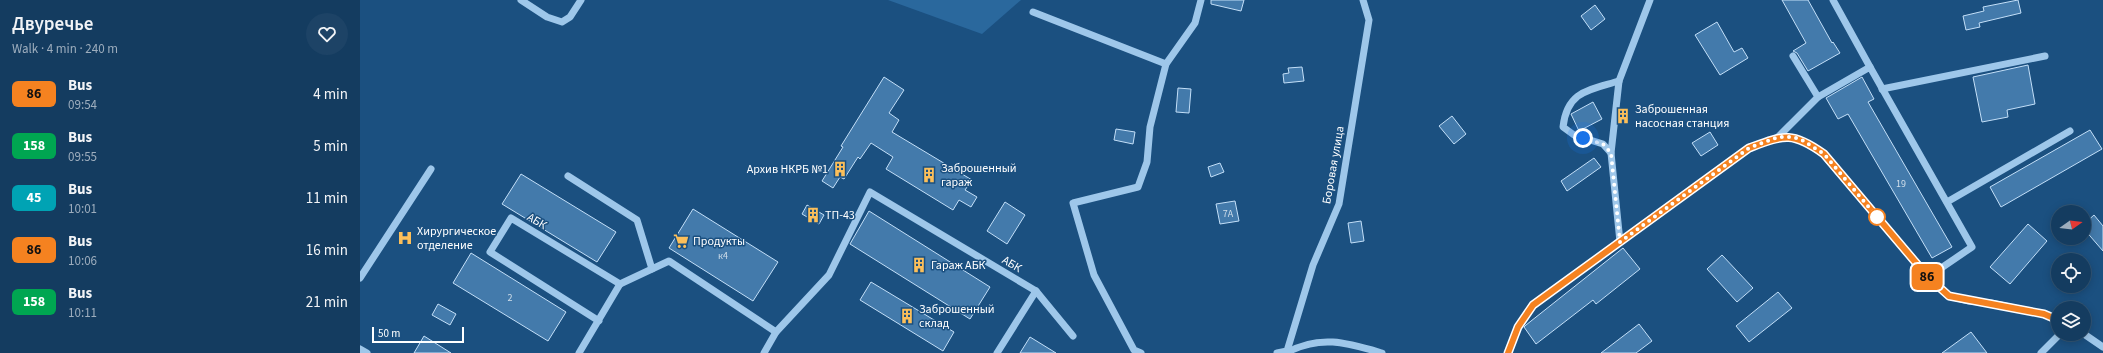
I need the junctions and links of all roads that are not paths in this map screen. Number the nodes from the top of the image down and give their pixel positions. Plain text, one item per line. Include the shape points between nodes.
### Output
1 (521, 0) edge
2 (580, 0) edge
3 (1201, 0) edge
4 (1363, 0) edge
5 (1650, 0) edge
6 (1833, 0) edge
7 (1032, 12) dead end
8 (1793, 56) dead end
9 (2045, 56) dead end
10 (1166, 64) junction
11 (1870, 68) junction
12 (1619, 82) junction
13 (1882, 89) junction
14 (1818, 97) junction
15 (2070, 131) dead end
16 (1778, 137) junction
17 (1611, 153) junction
18 (431, 169) dead end
19 (568, 176) dead end
20 (1947, 202) junction
21 (1620, 242) junction
22 (652, 269) junction
23 (1928, 277) junction
24 (360, 278) edge
25 (620, 284) junction
26 (1036, 290) junction
27 (2051, 317) edge
28 (599, 320) junction
29 (776, 332) junction
30 (1073, 336) dead end
31 (2091, 339) edge
32 (2053, 341) edge
33 (2103, 347) edge
34 (360, 349) edge
35 (1286, 352) edge
36 (367, 353) edge
37 (580, 353) edge
38 (764, 353) edge
39 (997, 353) edge
40 (1141, 353) edge
41 (1277, 353) edge
42 (1382, 353) edge
43 (1508, 353) edge
44 (2041, 353) edge

1 - 2 street via 547,17 562,22 570,17
3 - 10 street via 1194,23
4 - 35 street, Боровая улица via 1369,20 1339,204 1313,265
5 - 12 street
6 - 11 street
7 - 10 street
8 - 14 street
9 - 13 street
10 - 40 street via 1150,127 1147,162 1138,187 1073,203 1094,275 1134,350
11 - 13 street
11 - 14 street
12 - 17 street
12 - 17 street via 1587,90 1577,96 1569,103 1563,127 1574,135 1603,144
13 - 20 street
14 - 16 street
15 - 20 street
16 - 21 street via 1749,148
16 - 23 street via 1802,140 1824,154
17 - 21 street
18 - 24 street
19 - 22 street via 637,220
20 - 23 street via 1972,247
21 - 43 street via 1533,305 1518,327
22 - 25 street
22 - 29 street via 669,262
23 - 27 street via 1949,296
25 - 28 street
25 - 28 street, АБК via 511,218 490,252
26 - 29 street, АБК via 870,192 829,275
26 - 30 street
26 - 39 street
28 - 37 street
29 - 38 street
31 - 33 street
32 - 44 street
34 - 36 street
35 - 41 street
35 - 42 street via 1315,342 1335,341

